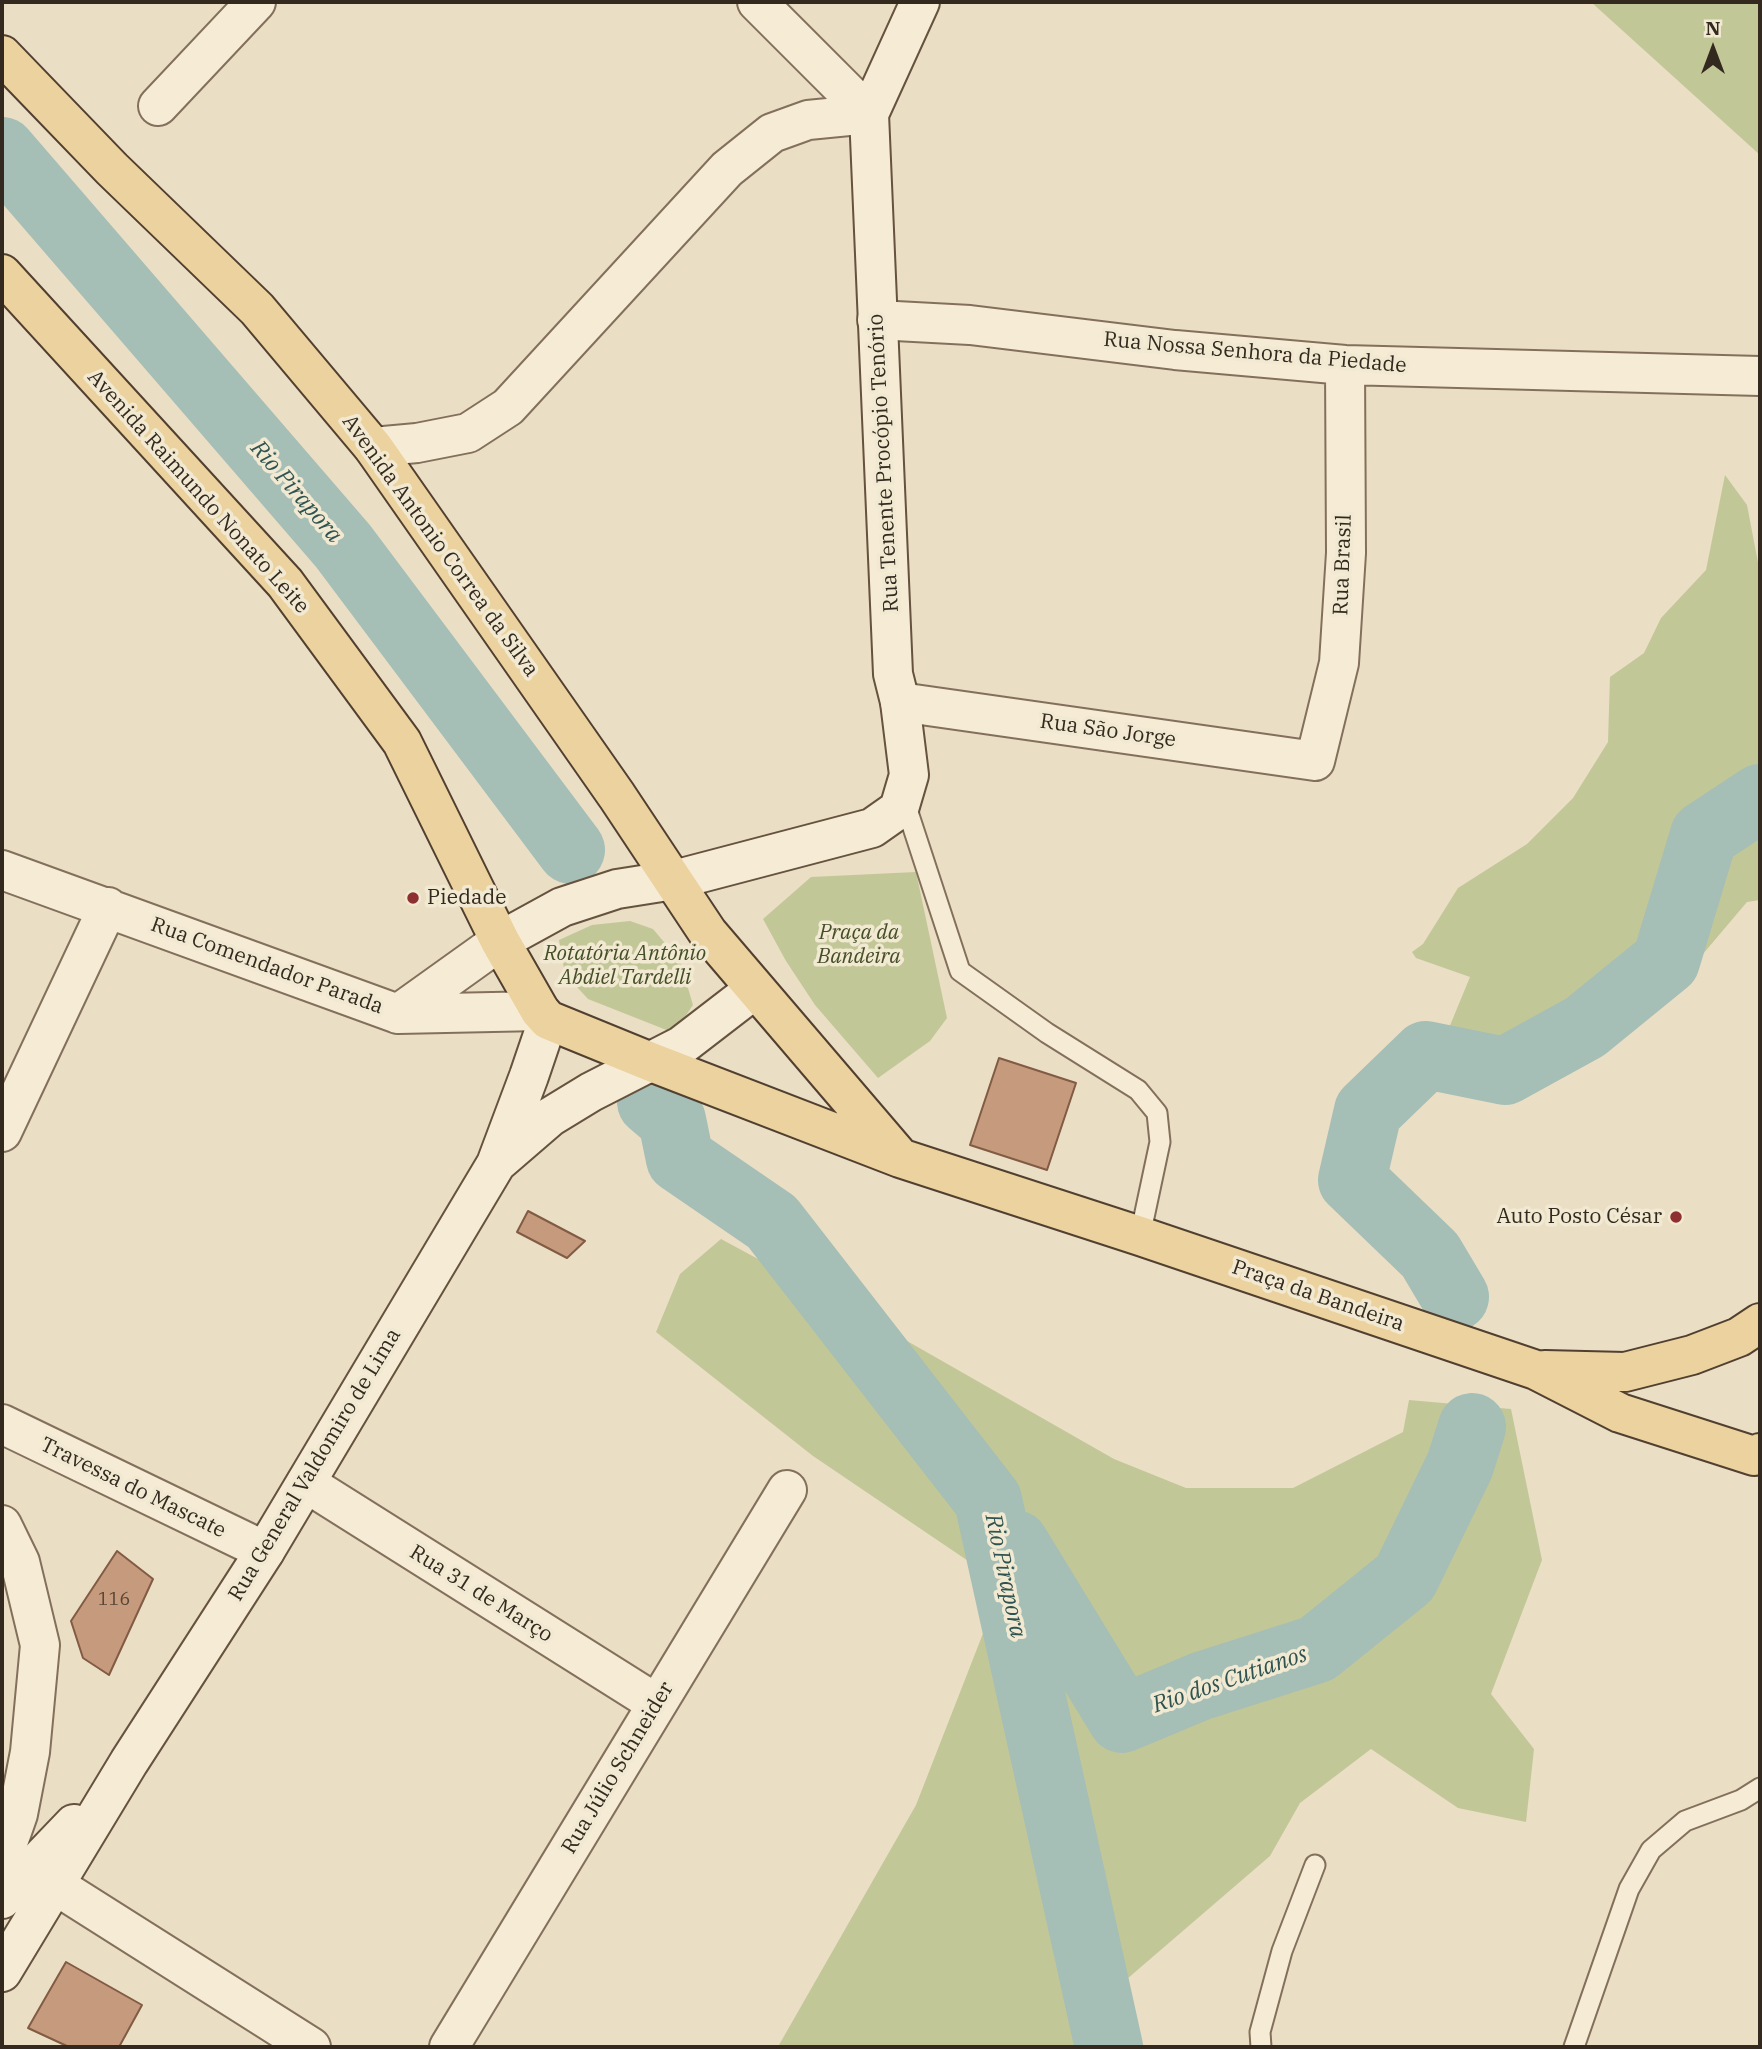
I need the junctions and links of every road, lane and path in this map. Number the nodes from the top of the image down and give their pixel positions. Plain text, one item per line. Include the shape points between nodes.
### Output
1 (256, 2) edge
2 (757, 2) edge
3 (920, 2) edge
4 (2, 55) edge
5 (158, 106) dead end
6 (869, 114) junction
7 (2, 274) edge
8 (877, 320) junction
9 (1345, 365) junction
10 (1760, 376) edge
11 (373, 447) junction
12 (901, 702) junction
13 (1315, 761) joint
14 (901, 803) junction
15 (2, 870) edge
16 (674, 880) junction
17 (108, 907) junction
18 (500, 941) junction
19 (755, 989) junction
20 (398, 1014) junction
21 (544, 1016) junction
22 (651, 1062) junction
23 (2, 1132) edge
24 (901, 1158) junction
25 (495, 1164) junction
26 (1140, 1236) junction
27 (1753, 1337) edge
28 (1536, 1370) junction
29 (2, 1424) edge
30 (1758, 1456) edge
31 (306, 1483) junction
32 (787, 1490) dead end
33 (2, 1525) edge
34 (265, 1551) junction
35 (657, 1704) junction
36 (129, 1762) junction
37 (1760, 1788) edge
38 (2, 1860) edge
39 (1315, 1865) dead end
40 (55, 1885) junction
41 (2, 1899) edge
42 (2, 1972) edge
43 (311, 2047) edge
44 (449, 2047) edge
45 (1261, 2047) edge
46 (1574, 2047) edge

1 - 5 street
2 - 6 street
3 - 6 street
4 - 11 main road, Avenida Antonio Correa da Silva via 257,309
6 - 8 street, Rua Tenente Procópio Tenório
6 - 11 street via 808,120 772,133 727,169 508,407 468,433
7 - 18 main road, Avenida Raimundo Nonato Leite via 285,583 402,742
8 - 9 street, Rua Nossa Senhora da Piedade via 970,325
8 - 12 street, Rua Tenente Procópio Tenório via 893,674
9 - 10 street, Rua Nossa Senhora da Piedade
9 - 13 street, Rua Brasil via 1346,553 1339,663
11 - 16 main road, Avenida Antonio Correa da Silva
12 - 13 street, Rua São Jorge
12 - 14 street, Rua Tenente Procópio Tenório via 909,775
14 - 16 street via 872,828
14 - 26 lane via 960,971 1138,1090 1157,1113 1160,1142
15 - 17 street, Rua Comendador Parada
16 - 18 street via 617,889 562,907
16 - 19 main road via 708,933
17 - 20 street, Rua Comendador Parada
17 - 23 street
18 - 20 street
18 - 21 main road, Avenida Raimundo Nonato Leite
19 - 22 street, Rua General Valdomiro de Lima via 681,1046
19 - 24 main road
20 - 21 street, Rua Comendador Parada
21 - 22 main road, Praça da Bandeira
21 - 25 street, Rua General Valdomiro de Lima via 530,1076
22 - 24 main road, Praça da Bandeira
22 - 25 street, Rua General Valdomiro de Lima via 550,1117
24 - 26 main road, Praça da Bandeira
25 - 31 street, Rua General Valdomiro de Lima
26 - 28 main road, Praça da Bandeira
27 - 28 main road via 1625,1373
28 - 30 main road via 1620,1413
29 - 34 street, Travessa do Mascate
31 - 34 street, Rua General Valdomiro de Lima
31 - 35 street, Rua 31 de Março
32 - 35 street, Rua Júlio Schneider
33 - 38 street via 20,1562 40,1645 30,1752 18,1814
34 - 36 street, Rua General Valdomiro de Lima
35 - 44 street, Rua Júlio Schneider
36 - 40 street
36 - 41 street
37 - 46 lane via 1685,1821 1651,1850 1629,1889
39 - 45 lane via 1282,1951 1260,2032
40 - 42 street
40 - 43 street

